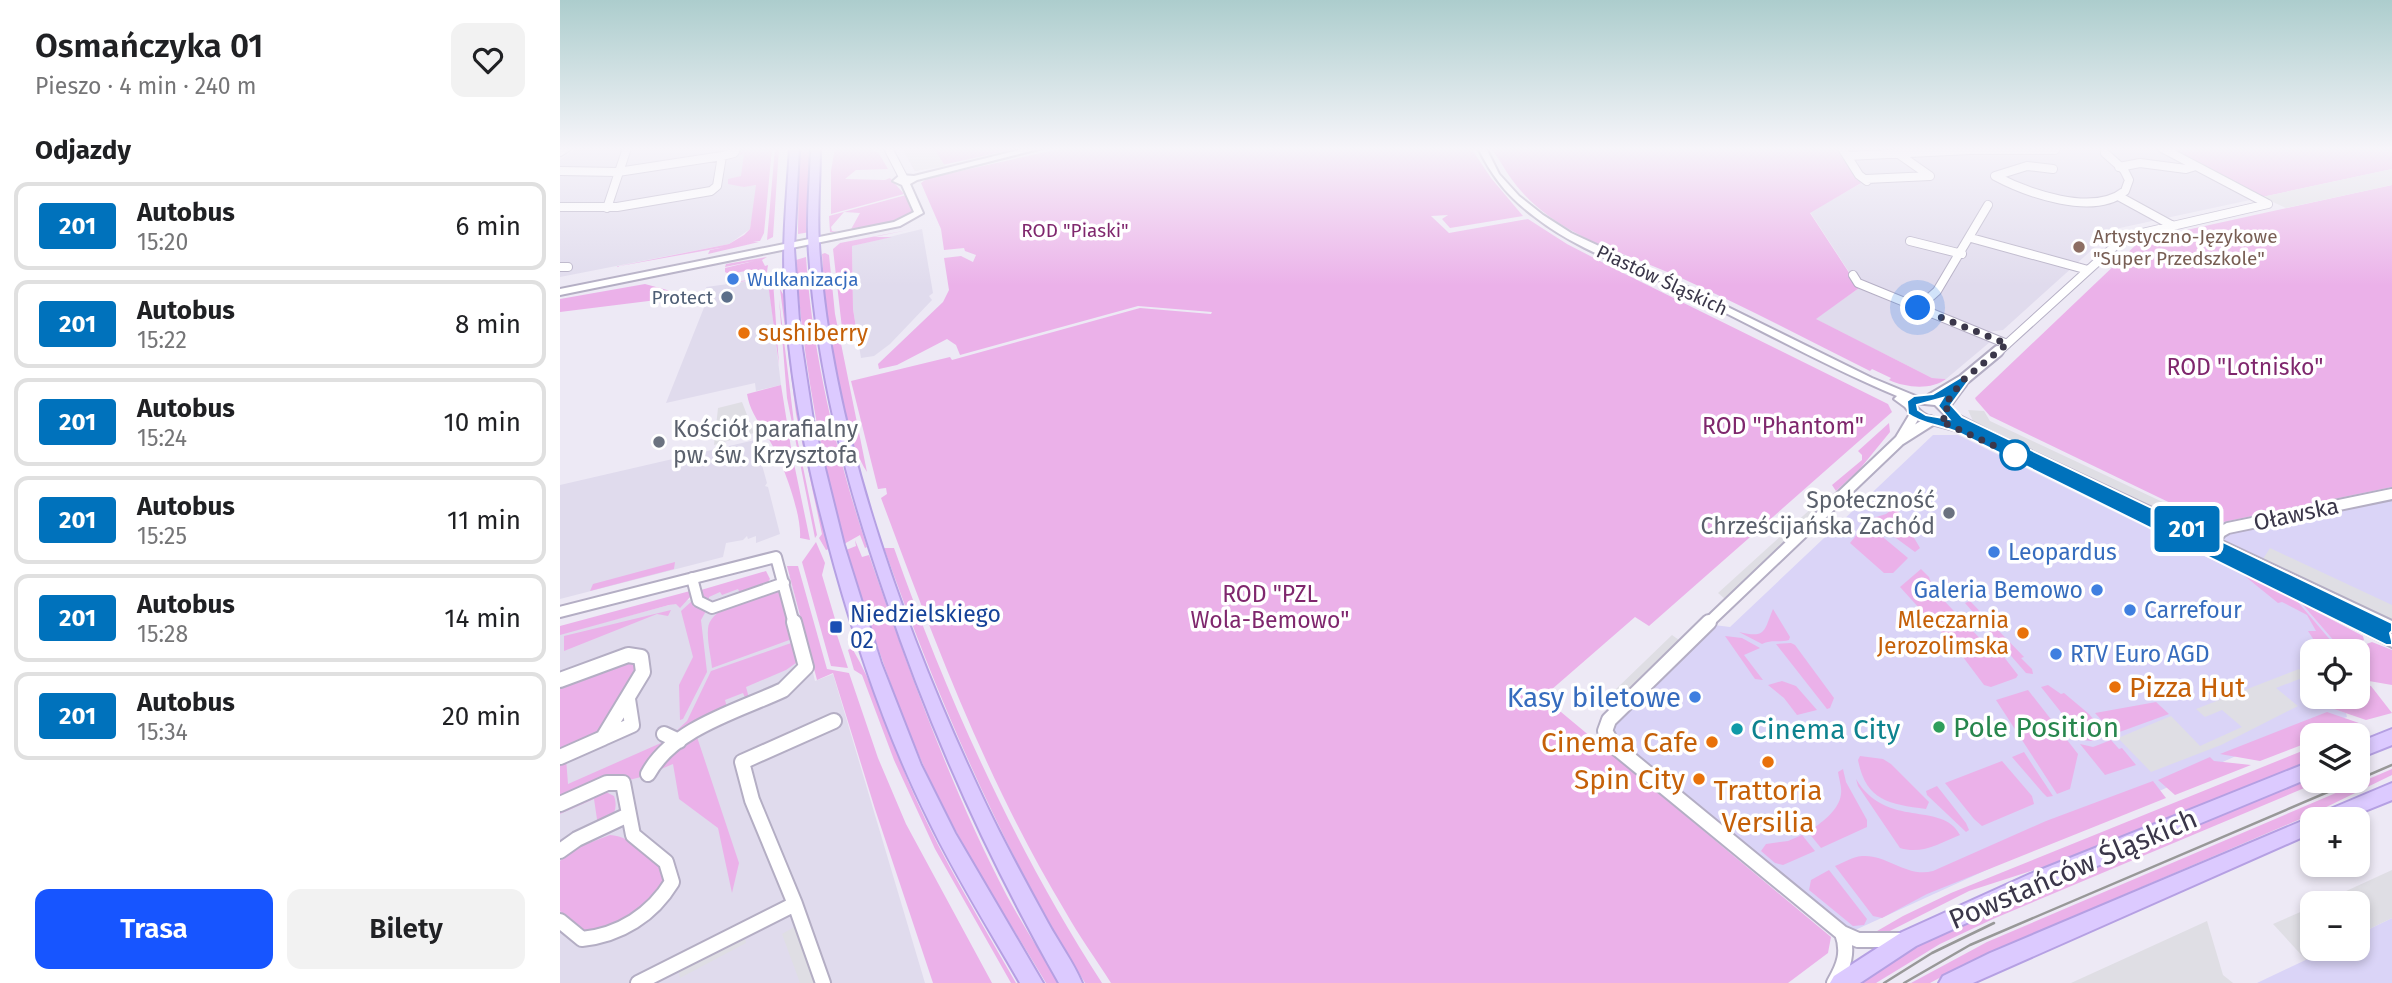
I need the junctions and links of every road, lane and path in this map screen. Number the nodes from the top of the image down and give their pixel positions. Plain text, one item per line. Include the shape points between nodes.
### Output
1 (611, 194) edge
2 (687, 194) edge
3 (792, 194) edge
4 (815, 194) edge
5 (913, 194) edge
6 (1515, 194) edge
7 (2037, 194) edge
8 (2123, 194) edge
9 (2249, 194) edge
10 (2120, 197) junction
11 (1989, 205) dead end
12 (560, 208) edge
13 (607, 208) junction
14 (2173, 226) junction
15 (1971, 238) junction
16 (1909, 241) dead end
17 (814, 243) junction
18 (789, 247) junction
19 (1962, 254) junction
20 (2088, 270) junction
21 (1853, 275) dead end
22 (560, 292) edge
23 (1918, 308) junction
24 (2007, 344) junction
25 (1868, 380) joint
26 (1963, 380) junction
27 (1930, 399) junction
28 (1914, 407) junction
29 (1941, 415) junction
30 (1900, 440) junction
31 (2392, 494) edge
32 (2211, 545) junction
33 (692, 578) junction
34 (784, 583) junction
35 (560, 612) edge
36 (2392, 627) edge
37 (2392, 641) edge
38 (560, 680) edge
39 (834, 721) dead end
40 (664, 734) dead end
41 (2392, 737) edge
42 (679, 741) junction
43 (2370, 746) edge
44 (560, 757) edge
45 (648, 774) dead end
46 (2300, 774) edge
47 (2392, 791) edge
48 (560, 804) edge
49 (2353, 807) edge
50 (628, 815) junction
51 (2300, 829) edge
52 (560, 851) edge
53 (795, 904) junction
54 (560, 921) edge
55 (1842, 933) junction
56 (1909, 939) junction
57 (638, 983) edge
58 (823, 983) edge
59 (1032, 983) edge
60 (1071, 983) edge
61 (1833, 983) edge
62 (1841, 983) edge
63 (1950, 983) edge

1 - 13 street
2 - 13 street
3 - 18 main road
4 - 17 main road
5 - 17 street via 917,215
6 - 25 street, Piastów Śląskich via 1565,233
7 - 10 street via 2066,200
8 - 10 street
9 - 14 street via 2268,204
10 - 14 street
11 - 15 street
12 - 13 street
14 - 20 street via 2130,237
15 - 19 street
15 - 20 street
16 - 19 street
17 - 18 street
17 - 60 main road via 822,328 841,429 877,554 923,681 974,801 1019,893
18 - 22 street
18 - 59 main road via 793,322 806,412 828,513 858,617 899,736 924,792
19 - 23 street via 1937,291
20 - 24 street
21 - 23 street via 1858,283
23 - 24 street
24 - 26 street
25 - 28 street, Piastów Śląskich
26 - 27 street
26 - 29 street
27 - 28 street
27 - 29 street, Piastów Śląskich
28 - 29 street, Piastów Śląskich
28 - 30 street
29 - 30 street
29 - 32 street, Piastów Śląskich via 1964,430
30 - 55 street via 1622,705 1605,731 1613,746
31 - 32 street, Oławska via 2228,527
32 - 36 street, Piastów Śląskich
32 - 37 street, Piastów Śląskich
33 - 34 street via 776,557
33 - 34 street via 698,601 712,608
33 - 35 street
34 - 42 street via 806,667 786,688
38 - 44 street via 628,654 641,657 643,672 628,699 632,725
39 - 53 street via 742,762 752,800
40 - 42 street
41 - 43 main road
42 - 45 street
46 - 56 main road, Powstańców Śląskich via 2036,881
47 - 49 main road
48 - 50 street via 607,783 623,783
50 - 52 street
50 - 54 street via 633,835 666,862 672,882 664,897 648,912 596,938 582,939
51 - 63 main road
53 - 57 street
53 - 58 street
55 - 56 street via 1858,940
55 - 61 street via 1845,966
56 - 62 main road, Powstańców Śląskich

